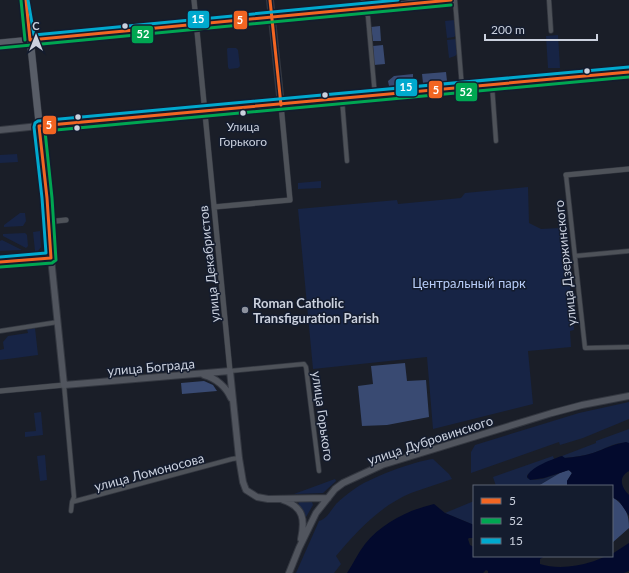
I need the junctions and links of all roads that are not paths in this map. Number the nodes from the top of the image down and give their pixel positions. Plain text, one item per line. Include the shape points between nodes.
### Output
1 (24, 0) edge
2 (194, 0) edge
3 (270, 0) edge
4 (363, 0) edge
5 (451, 0) edge
6 (455, 0) edge
7 (549, 0) edge
8 (366, 8) junction
9 (272, 17) junction
10 (196, 24) junction
11 (551, 31) dead end
12 (30, 40) junction
13 (0, 43) edge
14 (629, 72) edge
15 (492, 85) junction
16 (462, 88) junction
17 (375, 96) junction
18 (342, 99) junction
19 (280, 105) junction
20 (205, 112) junction
21 (39, 126) junction
22 (0, 130) edge
23 (496, 141) dead end
24 (347, 161) dead end
25 (629, 169) edge
26 (566, 175) joint
27 (214, 207) junction
28 (66, 220) dead end
29 (49, 226) junction
30 (629, 251) edge
31 (575, 256) junction
32 (50, 258) junction
33 (0, 262) edge
34 (58, 322) junction
35 (0, 331) edge
36 (629, 347) edge
37 (304, 364) joint
38 (230, 371) junction
39 (201, 374) junction
40 (64, 385) junction
41 (0, 390) edge
42 (629, 396) edge
43 (233, 401) junction
44 (239, 458) junction
45 (319, 471) dead end
46 (278, 498) junction
47 (328, 498) junction
48 (72, 502) junction
49 (71, 511) dead end
50 (299, 548) junction
51 (289, 573) edge

1 - 12 main road
2 - 10 street, улица Декабристов
3 - 9 main road
4 - 8 street
5 - 8 main road
6 - 16 street
7 - 11 street
8 - 9 main road
8 - 17 street
9 - 10 main road
9 - 19 main road
10 - 12 main road
10 - 20 street, улица Декабристов
12 - 13 main road
12 - 21 main road
14 - 15 main road
15 - 16 main road
15 - 23 street
16 - 17 main road
17 - 18 main road
18 - 19 main road
18 - 24 street
19 - 20 main road
19 - 27 street via 290,200
20 - 21 main road
20 - 27 street, улица Декабристов
21 - 22 main road
21 - 29 main road
25 - 26 street
26 - 31 street, улица Дзержинского
27 - 38 street, улица Декабристов
28 - 29 street via 56,221
29 - 32 main road
30 - 31 street
31 - 36 street, улица Дзержинского via 584,348
32 - 33 main road
32 - 34 main road
34 - 35 street
34 - 40 main road
37 - 38 street, улица Бограда
37 - 45 street, улица Горького
38 - 39 main road, улица Бограда
38 - 43 main road, улица Декабристов
39 - 40 main road, улица Бограда
39 - 43 main road via 213,378 228,390
40 - 41 street, улица Бограда
40 - 48 street via 74,497
42 - 47 main road, улица Дубровинского via 552,413 382,466 343,483
43 - 44 main road, улица Декабристов
44 - 46 main road, улица Декабристов via 244,486 250,494 268,499
44 - 48 street, улица Ломоносова
46 - 47 main road, улица Декабристов
46 - 50 main road via 294,504 301,513 303,528
47 - 50 main road, улица Дубровинского via 316,513
48 - 49 street
50 - 51 main road, улица Дубровинского

